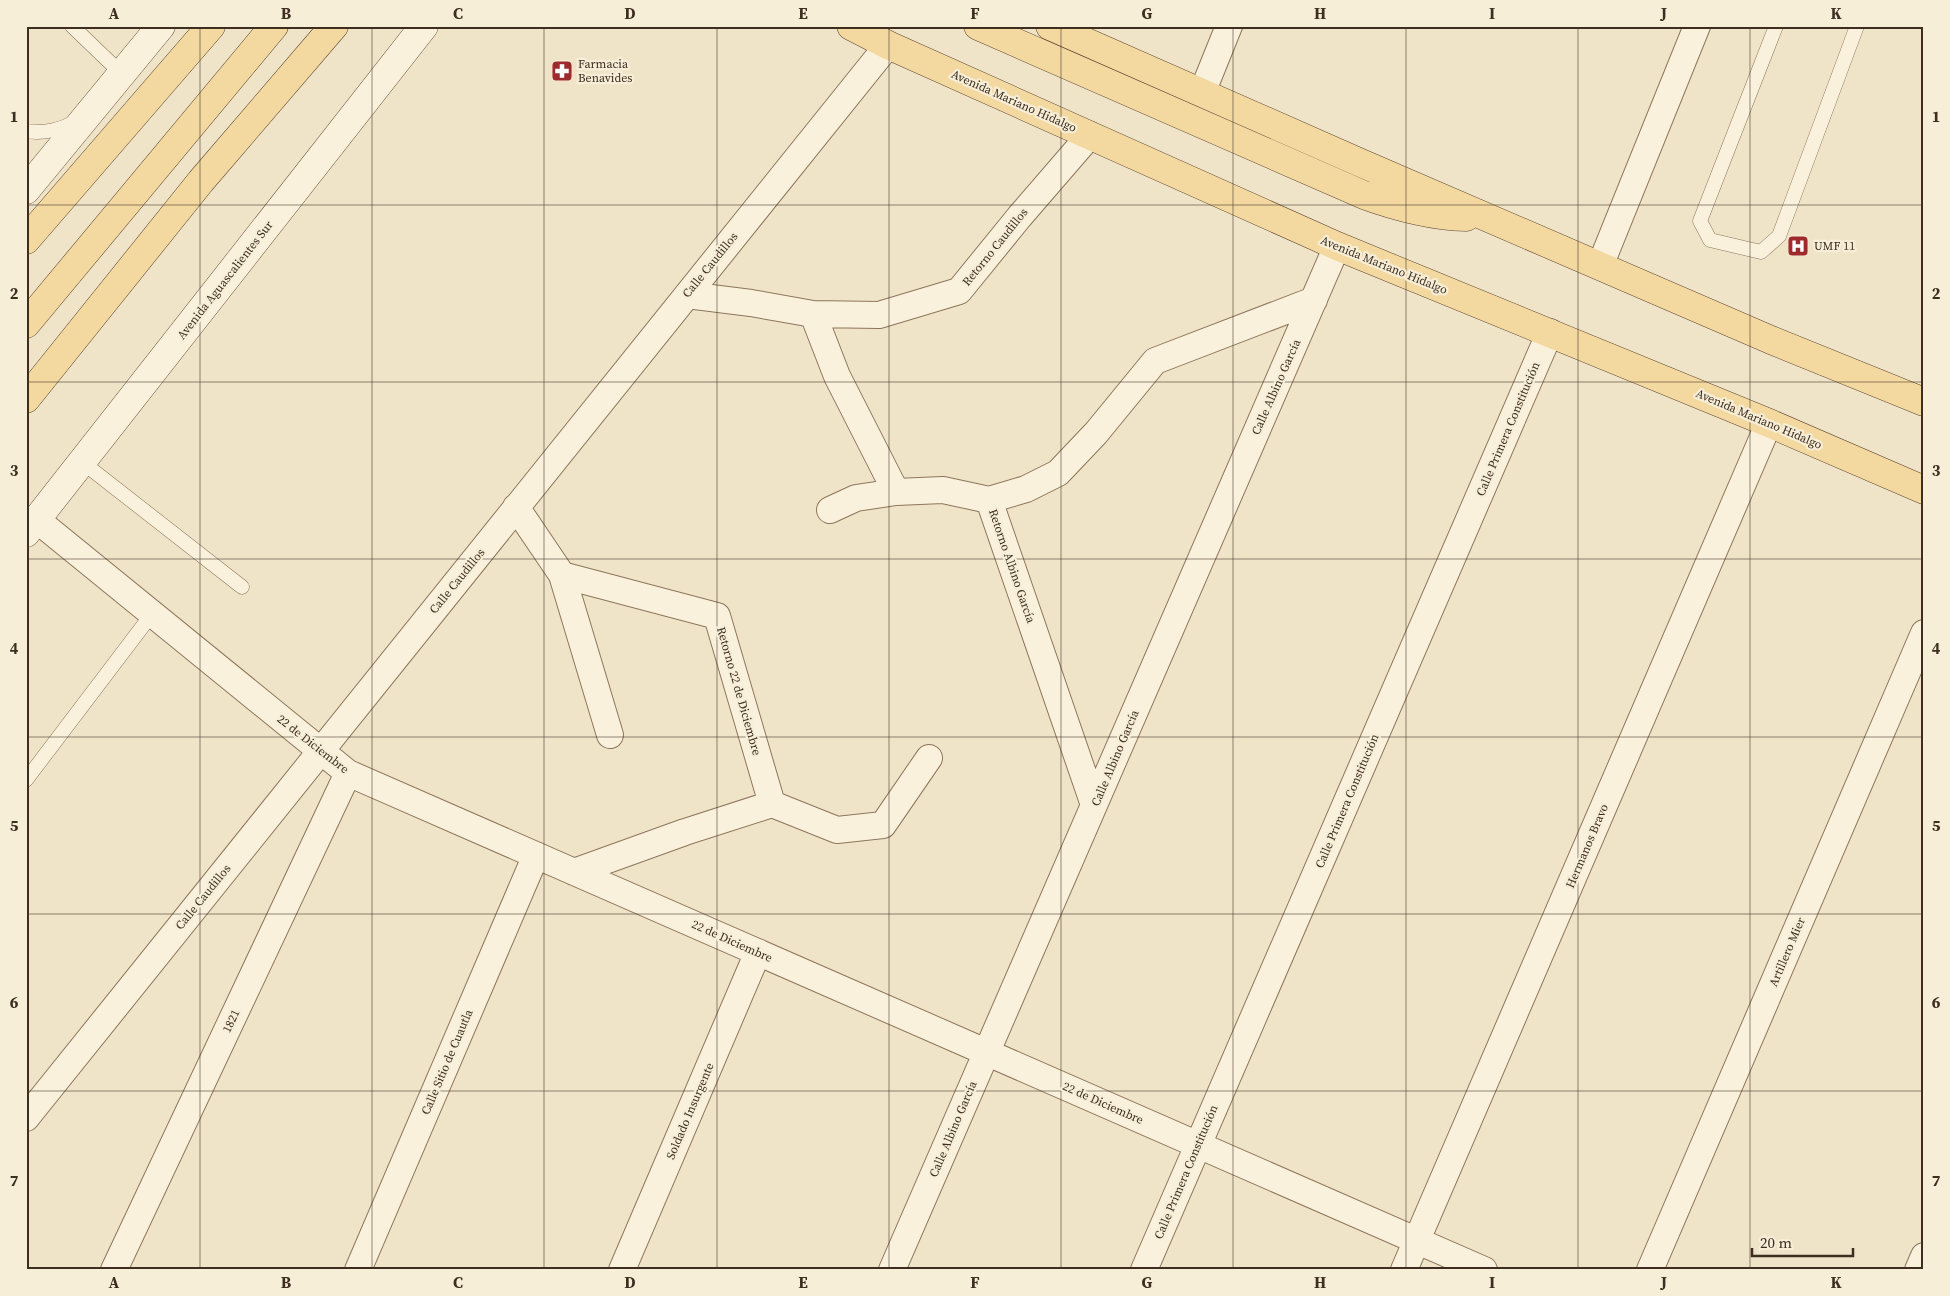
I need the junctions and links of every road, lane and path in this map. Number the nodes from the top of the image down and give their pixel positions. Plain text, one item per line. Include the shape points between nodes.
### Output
1 (72, 26) edge
2 (161, 26) edge
3 (211, 26) edge
4 (274, 26) edge
5 (334, 26) edge
6 (404, 26) edge
7 (424, 26) edge
8 (851, 26) edge
9 (978, 26) edge
10 (1050, 26) edge
11 (1229, 26) edge
12 (1697, 26) edge
13 (1776, 26) edge
14 (1857, 26) edge
15 (888, 45) junction
16 (122, 74) junction
17 (381, 81) junction
18 (1202, 93) junction
19 (87, 114) junction
20 (26, 131) edge
21 (1090, 135) junction
22 (26, 190) edge
23 (1488, 217) junction
24 (26, 240) edge
25 (1337, 246) junction
26 (1600, 266) junction
27 (687, 295) junction
28 (1314, 300) junction
29 (813, 314) junction
30 (26, 324) edge
31 (1550, 332) junction
32 (26, 399) edge
33 (1924, 402) edge
34 (1769, 423) junction
35 (82, 462) junction
36 (1924, 490) edge
37 (896, 492) junction
38 (989, 500) junction
39 (516, 507) junction
40 (830, 510) dead end
41 (31, 526) edge
42 (562, 575) junction
43 (242, 587) dead end
44 (152, 614) junction
45 (1924, 633) edge
46 (610, 735) dead end
47 (320, 751) junction
48 (929, 758) dead end
49 (348, 773) junction
50 (26, 780) edge
51 (772, 804) junction
52 (1094, 805) junction
53 (536, 855) junction
54 (574, 872) junction
55 (758, 952) junction
56 (987, 1052) junction
57 (26, 1118) edge
58 (1198, 1144) junction
59 (1417, 1240) junction
60 (1924, 1256) edge
61 (114, 1270) edge
62 (358, 1270) edge
63 (622, 1270) edge
64 (892, 1270) edge
65 (1144, 1270) edge
66 (1404, 1270) edge
67 (1484, 1270) edge
68 (1650, 1270) edge
69 (1918, 1270) edge

1 - 16 lane
2 - 16 street
3 - 24 main road
4 - 30 main road
5 - 32 main road via 201,181
6 - 17 street
7 - 17 street, Avenida Aguascalientes Sur
8 - 15 main road, Avenida Mariano Hidalgo
9 - 23 main road via 1364,195 1422,212
10 - 18 main road
11 - 18 street
12 - 26 street
13 - 14 lane via 1700,220 1710,240 1762,252 1779,236
15 - 21 main road, Avenida Mariano Hidalgo
15 - 27 street, Calle Caudillos
16 - 19 street
17 - 35 street, Avenida Aguascalientes Sur
18 - 23 main road
19 - 20 lane via 70,125 51,131
19 - 22 street
21 - 25 main road, Avenida Mariano Hidalgo
21 - 29 street, Retorno Caudillos via 959,292 879,315
23 - 26 main road
25 - 28 street, Calle Albino García
25 - 31 main road, Avenida Mariano Hidalgo
26 - 33 main road
27 - 29 street, Retorno Caudillos via 751,302
27 - 39 street, Calle Caudillos
28 - 38 street, Retorno Albino García via 1155,361 1058,474
28 - 52 street, Calle Albino García
29 - 37 street via 837,376
31 - 34 main road, Avenida Mariano Hidalgo
31 - 58 street, Calle Primera Constitución
34 - 36 main road, Avenida Mariano Hidalgo
34 - 59 street, Hermanos Bravo
35 - 41 street, Avenida Aguascalientes Sur
35 - 43 lane
37 - 38 street via 943,490
37 - 40 street via 856,498
38 - 52 street, Retorno Albino García
39 - 42 street
39 - 47 street, Calle Caudillos
41 - 44 street, 22 de Diciembre
42 - 46 street
42 - 51 street, Retorno 22 de Diciembre via 716,616
44 - 47 street, 22 de Diciembre
44 - 50 lane
45 - 68 street, Artillero Mier
47 - 49 street, 22 de Diciembre
47 - 57 street, Calle Caudillos
48 - 51 street via 883,825 837,830
49 - 53 street, 22 de Diciembre
49 - 61 street, 1821
51 - 54 street
52 - 56 street, Calle Albino García
53 - 54 street, 22 de Diciembre
53 - 62 street, Calle Sitio de Cuautla
54 - 55 street, 22 de Diciembre
55 - 56 street, 22 de Diciembre
55 - 63 street, Soldado Insurgente
56 - 58 street, 22 de Diciembre
56 - 64 street, Calle Albino García
58 - 59 street, 22 de Diciembre
58 - 65 street, Calle Primera Constitución
59 - 66 street, Hermanos Bravo
59 - 67 street, 22 de Diciembre
60 - 69 street

